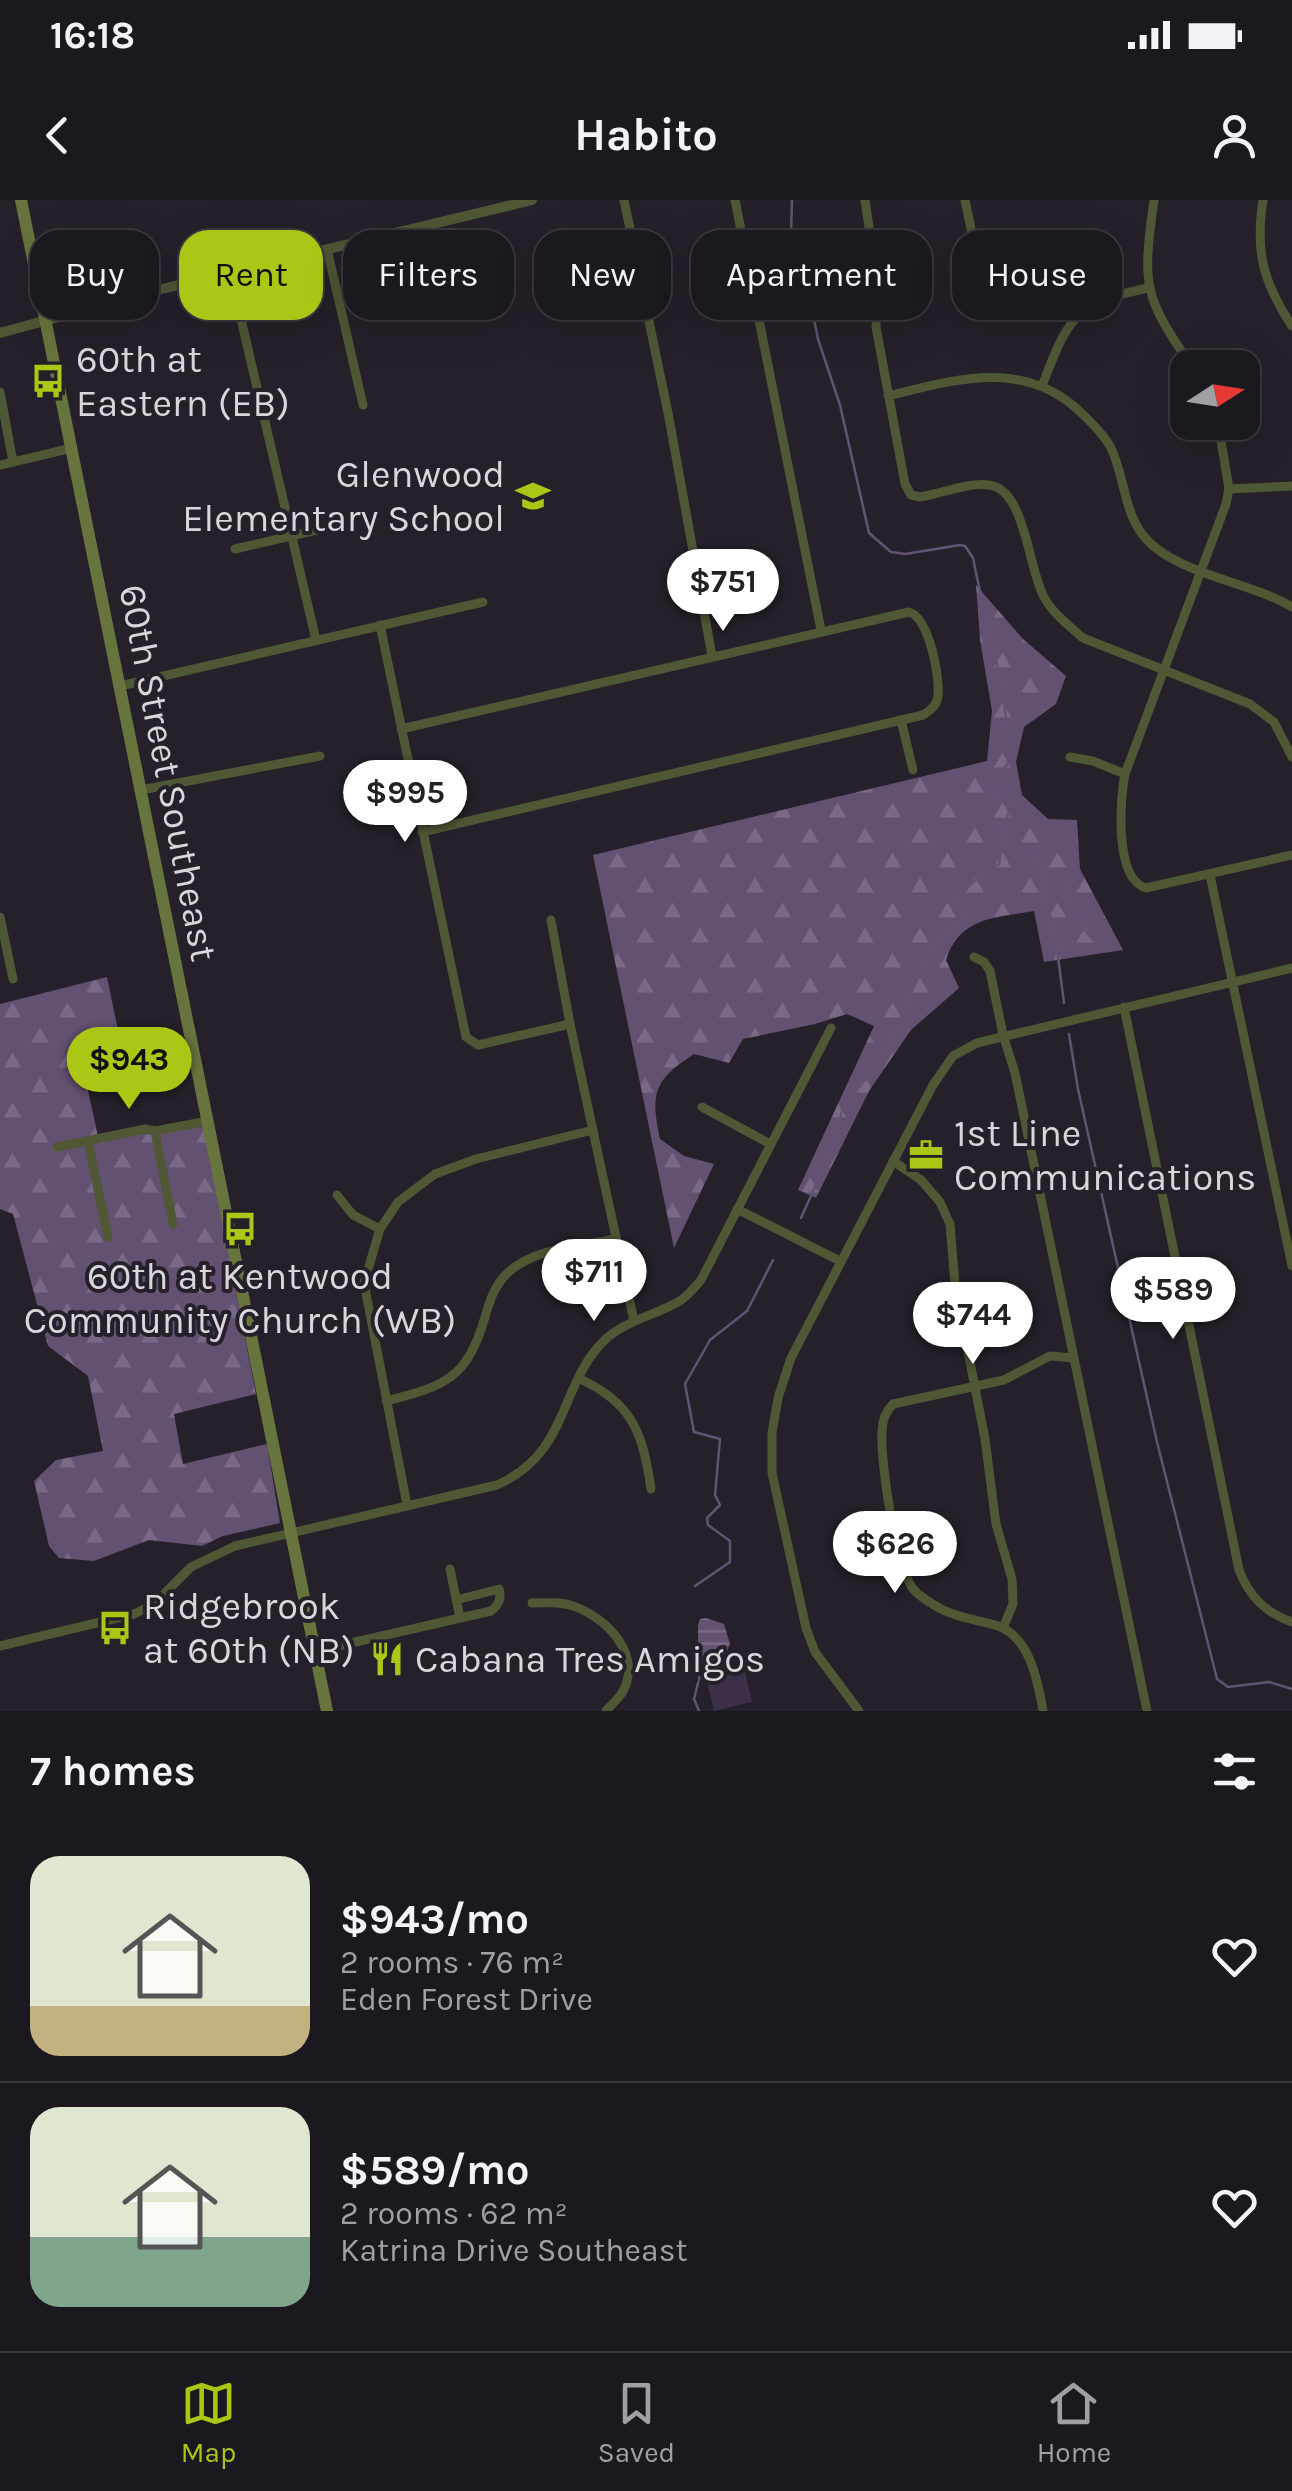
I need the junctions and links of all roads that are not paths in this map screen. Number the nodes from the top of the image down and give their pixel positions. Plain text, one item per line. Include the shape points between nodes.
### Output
1 (21, 200) edge
2 (532, 200) edge
3 (624, 200) edge
4 (735, 200) edge
5 (865, 200) edge
6 (965, 200) edge
7 (1154, 200) edge
8 (1263, 200) edge
9 (499, 204) edge
10 (971, 230) edge
11 (30, 243) edge
12 (327, 249) junction
13 (323, 250) edge
14 (1148, 288) junction
15 (46, 320) joint
16 (241, 320) edge
17 (1292, 326) edge
18 (0, 332) edge
19 (1181, 350) edge
20 (1042, 386) junction
21 (0, 392) edge
22 (888, 396) junction
23 (362, 404) dead end
24 (1221, 440) edge
25 (72, 448) junction
26 (13, 462) junction
27 (0, 465) edge
28 (1292, 486) edge
29 (1228, 488) junction
30 (334, 526) dead end
31 (293, 536) junction
32 (235, 549) dead end
33 (1203, 570) junction
34 (483, 602) dead end
35 (1292, 607) edge
36 (380, 624) junction
37 (821, 630) junction
38 (316, 640) junction
39 (712, 656) junction
40 (1166, 672) junction
41 (120, 686) junction
42 (901, 720) junction
43 (401, 730) junction
44 (320, 756) dead end
45 (1070, 757) dead end
46 (1292, 757) edge
47 (913, 770) dead end
48 (1126, 774) junction
49 (141, 790) junction
50 (422, 832) junction
51 (1292, 855) edge
52 (1210, 875) junction
53 (0, 917) edge
54 (551, 920) dead end
55 (974, 957) dead end
56 (1292, 968) edge
57 (13, 979) dead end
58 (1233, 980) junction
59 (1124, 1007) junction
60 (570, 1024) junction
61 (831, 1028) dead end
62 (1003, 1035) junction
63 (702, 1108) dead end
64 (208, 1121) junction
65 (593, 1130) junction
66 (155, 1131) junction
67 (88, 1141) junction
68 (770, 1144) junction
69 (57, 1147) dead end
70 (893, 1161) junction
71 (337, 1195) dead end
72 (737, 1210) junction
73 (173, 1224) dead end
74 (380, 1228) junction
75 (108, 1237) dead end
76 (615, 1239) junction
77 (840, 1261) junction
78 (1292, 1266) edge
79 (634, 1321) junction
80 (1074, 1358) junction
81 (580, 1378) junction
82 (974, 1386) junction
83 (386, 1401) junction
84 (651, 1489) dead end
85 (406, 1505) junction
86 (292, 1532) junction
87 (450, 1569) dead end
88 (456, 1600) junction
89 (532, 1603) dead end
90 (460, 1618) junction
91 (1292, 1622) edge
92 (1003, 1628) junction
93 (0, 1646) edge
94 (316, 1652) junction
95 (327, 1711) edge
96 (606, 1711) edge
97 (860, 1711) edge
98 (1043, 1711) edge
99 (1147, 1711) edge

1 - 11 main road, 60th Street Southeast
2 - 9 street
3 - 39 street
4 - 37 street
5 - 22 street
6 - 10 street
7 - 14 street
8 - 17 street via 1260,254 1271,293
9 - 12 street
12 - 13 street
12 - 23 street
14 - 19 street
14 - 20 street via 1100,301 1076,316
15 - 18 street
15 - 25 main road, 60th Street Southeast
16 - 31 street
20 - 22 street via 982,375
20 - 33 street via 1065,399 1110,446 1142,534 1165,554
21 - 26 street
22 - 40 street via 910,495 990,484 1002,489 1017,512 1039,586 1064,622 1083,638
24 - 29 street
25 - 26 street
25 - 41 main road, 60th Street Southeast
26 - 27 street
28 - 29 street
29 - 33 street
30 - 31 street
31 - 32 street
31 - 38 street
33 - 35 street
33 - 40 street
34 - 36 street
36 - 38 street
36 - 43 street
37 - 39 street
37 - 42 street via 917,614 925,625 938,698 923,715
38 - 41 street
39 - 43 street
40 - 46 street via 1263,713
40 - 48 street
41 - 49 main road, 60th Street Southeast
42 - 47 street
42 - 50 street
43 - 50 street
44 - 49 street
45 - 48 street
48 - 52 street via 1121,831 1137,886
49 - 64 main road, 60th Street Southeast
50 - 60 street via 470,1041 478,1045
51 - 52 street
52 - 58 street
53 - 57 street
54 - 60 street
55 - 62 street via 990,971
56 - 58 street
58 - 59 street
58 - 78 street
59 - 62 street
59 - 91 street via 1239,1570 1256,1601
60 - 65 street
61 - 68 street
62 - 70 street via 954,1056
62 - 80 street
63 - 68 street
64 - 66 street
64 - 86 main road, 60th Street Southeast
65 - 74 street via 435,1174 398,1202
65 - 76 street
66 - 67 street
66 - 73 street
67 - 69 street
67 - 75 street
68 - 72 street
70 - 77 street
70 - 82 street via 921,1180 950,1224
71 - 74 street via 353,1215
72 - 77 street
72 - 79 street via 682,1300
74 - 83 street via 364,1284
76 - 79 street
76 - 83 street via 532,1257 512,1269 490,1299 474,1351 459,1373 424,1392
77 - 97 street via 782,1382 772,1473 806,1628 815,1652
79 - 81 street via 607,1338
80 - 82 street via 1050,1356 1004,1380
80 - 99 street
81 - 84 street via 618,1401 634,1422
81 - 85 street via 548,1442 520,1475
82 - 92 street via 996,1524 1012,1578 1013,1604
82 - 92 street via 893,1404 885,1413 883,1461 900,1560 913,1589 947,1612
83 - 85 street
85 - 86 street
86 - 93 street via 203,1559 134,1614
86 - 94 main road, 60th Street Southeast
87 - 88 street
88 - 90 street
88 - 90 street via 500,1593 491,1611
89 - 96 street via 573,1606 609,1626 623,1646 627,1678
90 - 94 street
92 - 98 street via 1028,1657
94 - 95 main road, 60th Street Southeast

